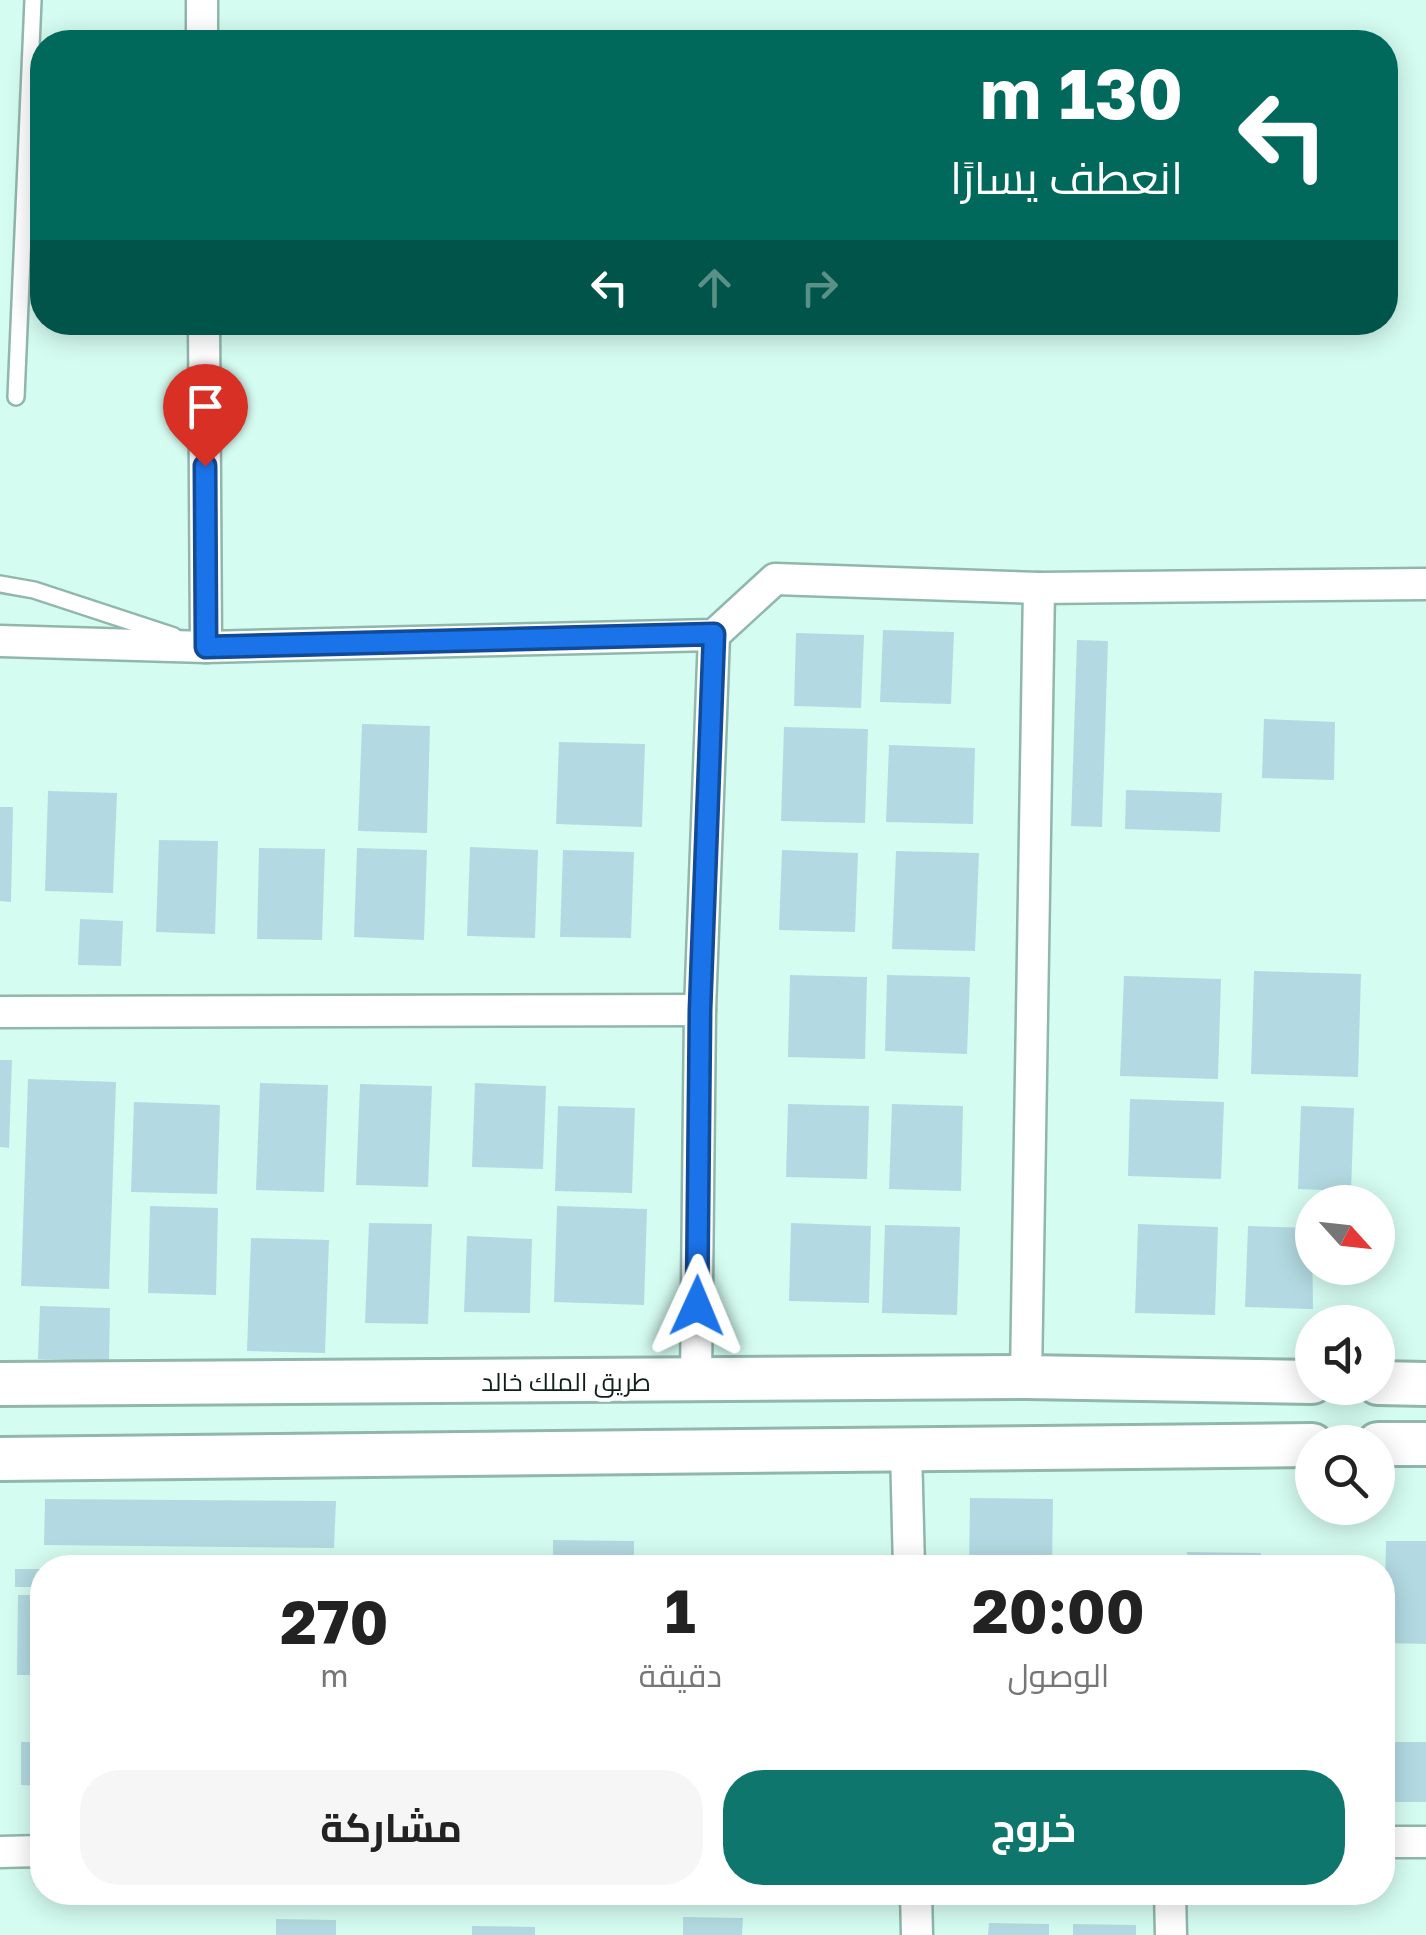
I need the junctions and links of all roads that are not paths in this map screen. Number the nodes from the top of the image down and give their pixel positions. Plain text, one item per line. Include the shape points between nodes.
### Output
1 (34, 0) edge
2 (202, 0) edge
3 (33, 30) edge
4 (202, 30) edge
5 (30, 88) edge
6 (204, 335) edge
7 (16, 397) dead end
8 (0, 584) edge
9 (1426, 584) edge
10 (1039, 588) junction
11 (714, 634) junction
12 (0, 641) edge
13 (206, 647) junction
14 (700, 1010) junction
15 (0, 1012) edge
16 (1026, 1376) junction
17 (696, 1380) junction
18 (1295, 1382) edge
19 (1395, 1383) edge
20 (0, 1384) edge
21 (1426, 1384) edge
22 (1395, 1444) edge
23 (1426, 1444) edge
24 (1295, 1445) edge
25 (906, 1449) junction
26 (0, 1458) edge
27 (909, 1555) edge
28 (1395, 1842) edge
29 (1426, 1842) edge
30 (0, 1852) edge
31 (30, 1852) edge
32 (916, 1905) edge
33 (1170, 1905) edge
34 (917, 1935) edge
35 (1171, 1935) edge

1 - 3 lane
2 - 4 street
5 - 7 lane
6 - 13 street
8 - 13 lane
9 - 10 street
10 - 11 street via 774,579
10 - 16 street
11 - 13 street
11 - 14 street
12 - 13 street
14 - 15 street
14 - 17 street
16 - 17 main road, طريق الملك خالد
16 - 18 main road, طريق الملك خالد
17 - 20 main road, طريق الملك خالد
19 - 21 main road
22 - 23 main road
24 - 25 main road
25 - 26 main road
25 - 27 street
28 - 29 street
30 - 31 street
32 - 34 street
33 - 35 street

